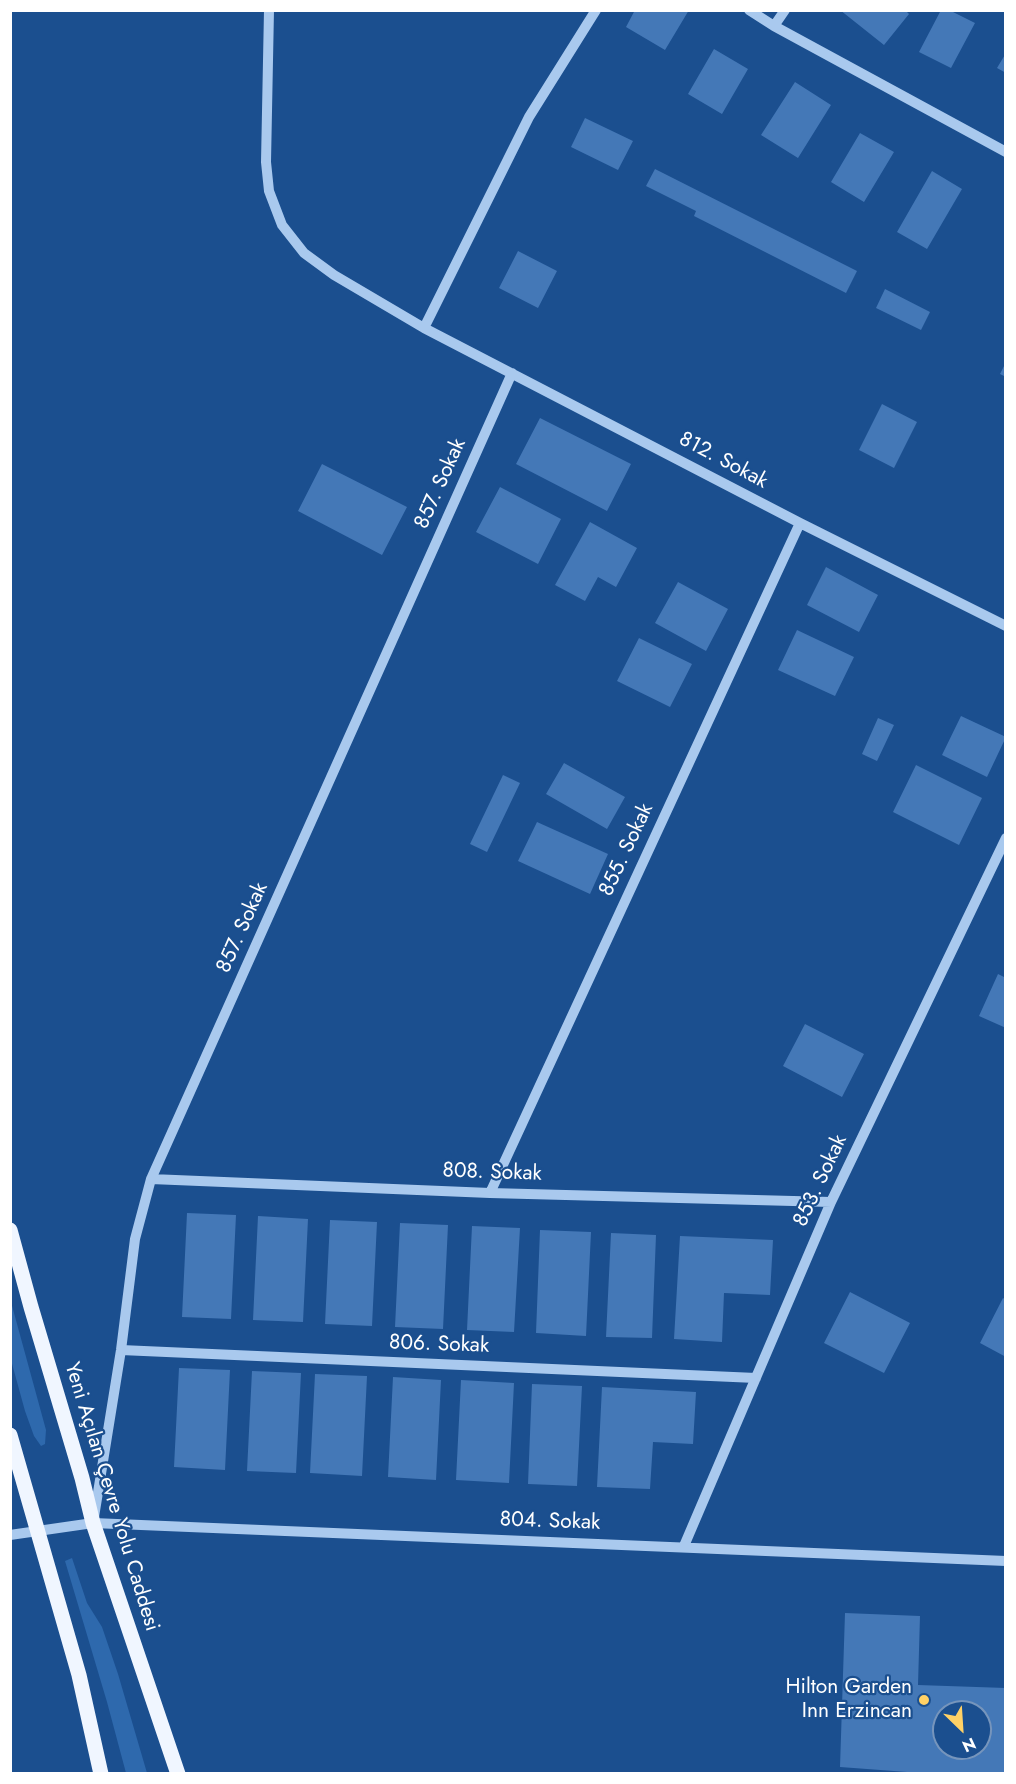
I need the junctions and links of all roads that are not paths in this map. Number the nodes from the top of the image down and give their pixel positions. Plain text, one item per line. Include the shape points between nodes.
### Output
1 (269, 10) edge
2 (596, 10) edge
3 (749, 10) edge
4 (785, 10) edge
5 (774, 26) junction
6 (1005, 152) edge
7 (424, 328) junction
8 (512, 373) junction
9 (800, 523) junction
10 (1005, 626) edge
11 (1005, 838) edge
12 (151, 1179) junction
13 (490, 1193) junction
14 (831, 1202) junction
15 (10, 1230) edge
16 (120, 1350) junction
17 (756, 1378) junction
18 (10, 1435) edge
19 (93, 1523) junction
20 (38, 1532) junction
21 (10, 1535) edge
22 (684, 1546) junction
23 (1005, 1561) edge
24 (101, 1773) edge
25 (178, 1773) edge

1 - 7 street, 812. Sokak via 266,162 269,191 282,225 304,253 334,275
2 - 7 street via 529,117
3 - 5 street
4 - 5 street
5 - 6 street
7 - 8 street, 812. Sokak
8 - 9 street, 812. Sokak
8 - 12 street, 857. Sokak
9 - 10 street, 812. Sokak
9 - 13 street, 855. Sokak
11 - 14 street, 853. Sokak
12 - 13 street, 808. Sokak
12 - 16 street, 857. Sokak via 135,1239
13 - 14 street, 808. Sokak
14 - 17 street, 853. Sokak
15 - 19 main road, Yeni Açılan Çevre Yolu Caddesi
16 - 17 street, 806. Sokak
16 - 19 street, 857. Sokak
17 - 22 street, 853. Sokak
18 - 20 main road
19 - 20 street, 804. Sokak
19 - 22 street, 804. Sokak
19 - 25 main road, Yeni Açılan Çevre Yolu Caddesi
20 - 21 street, 804. Sokak
20 - 24 main road via 79,1675
22 - 23 street, 804. Sokak

